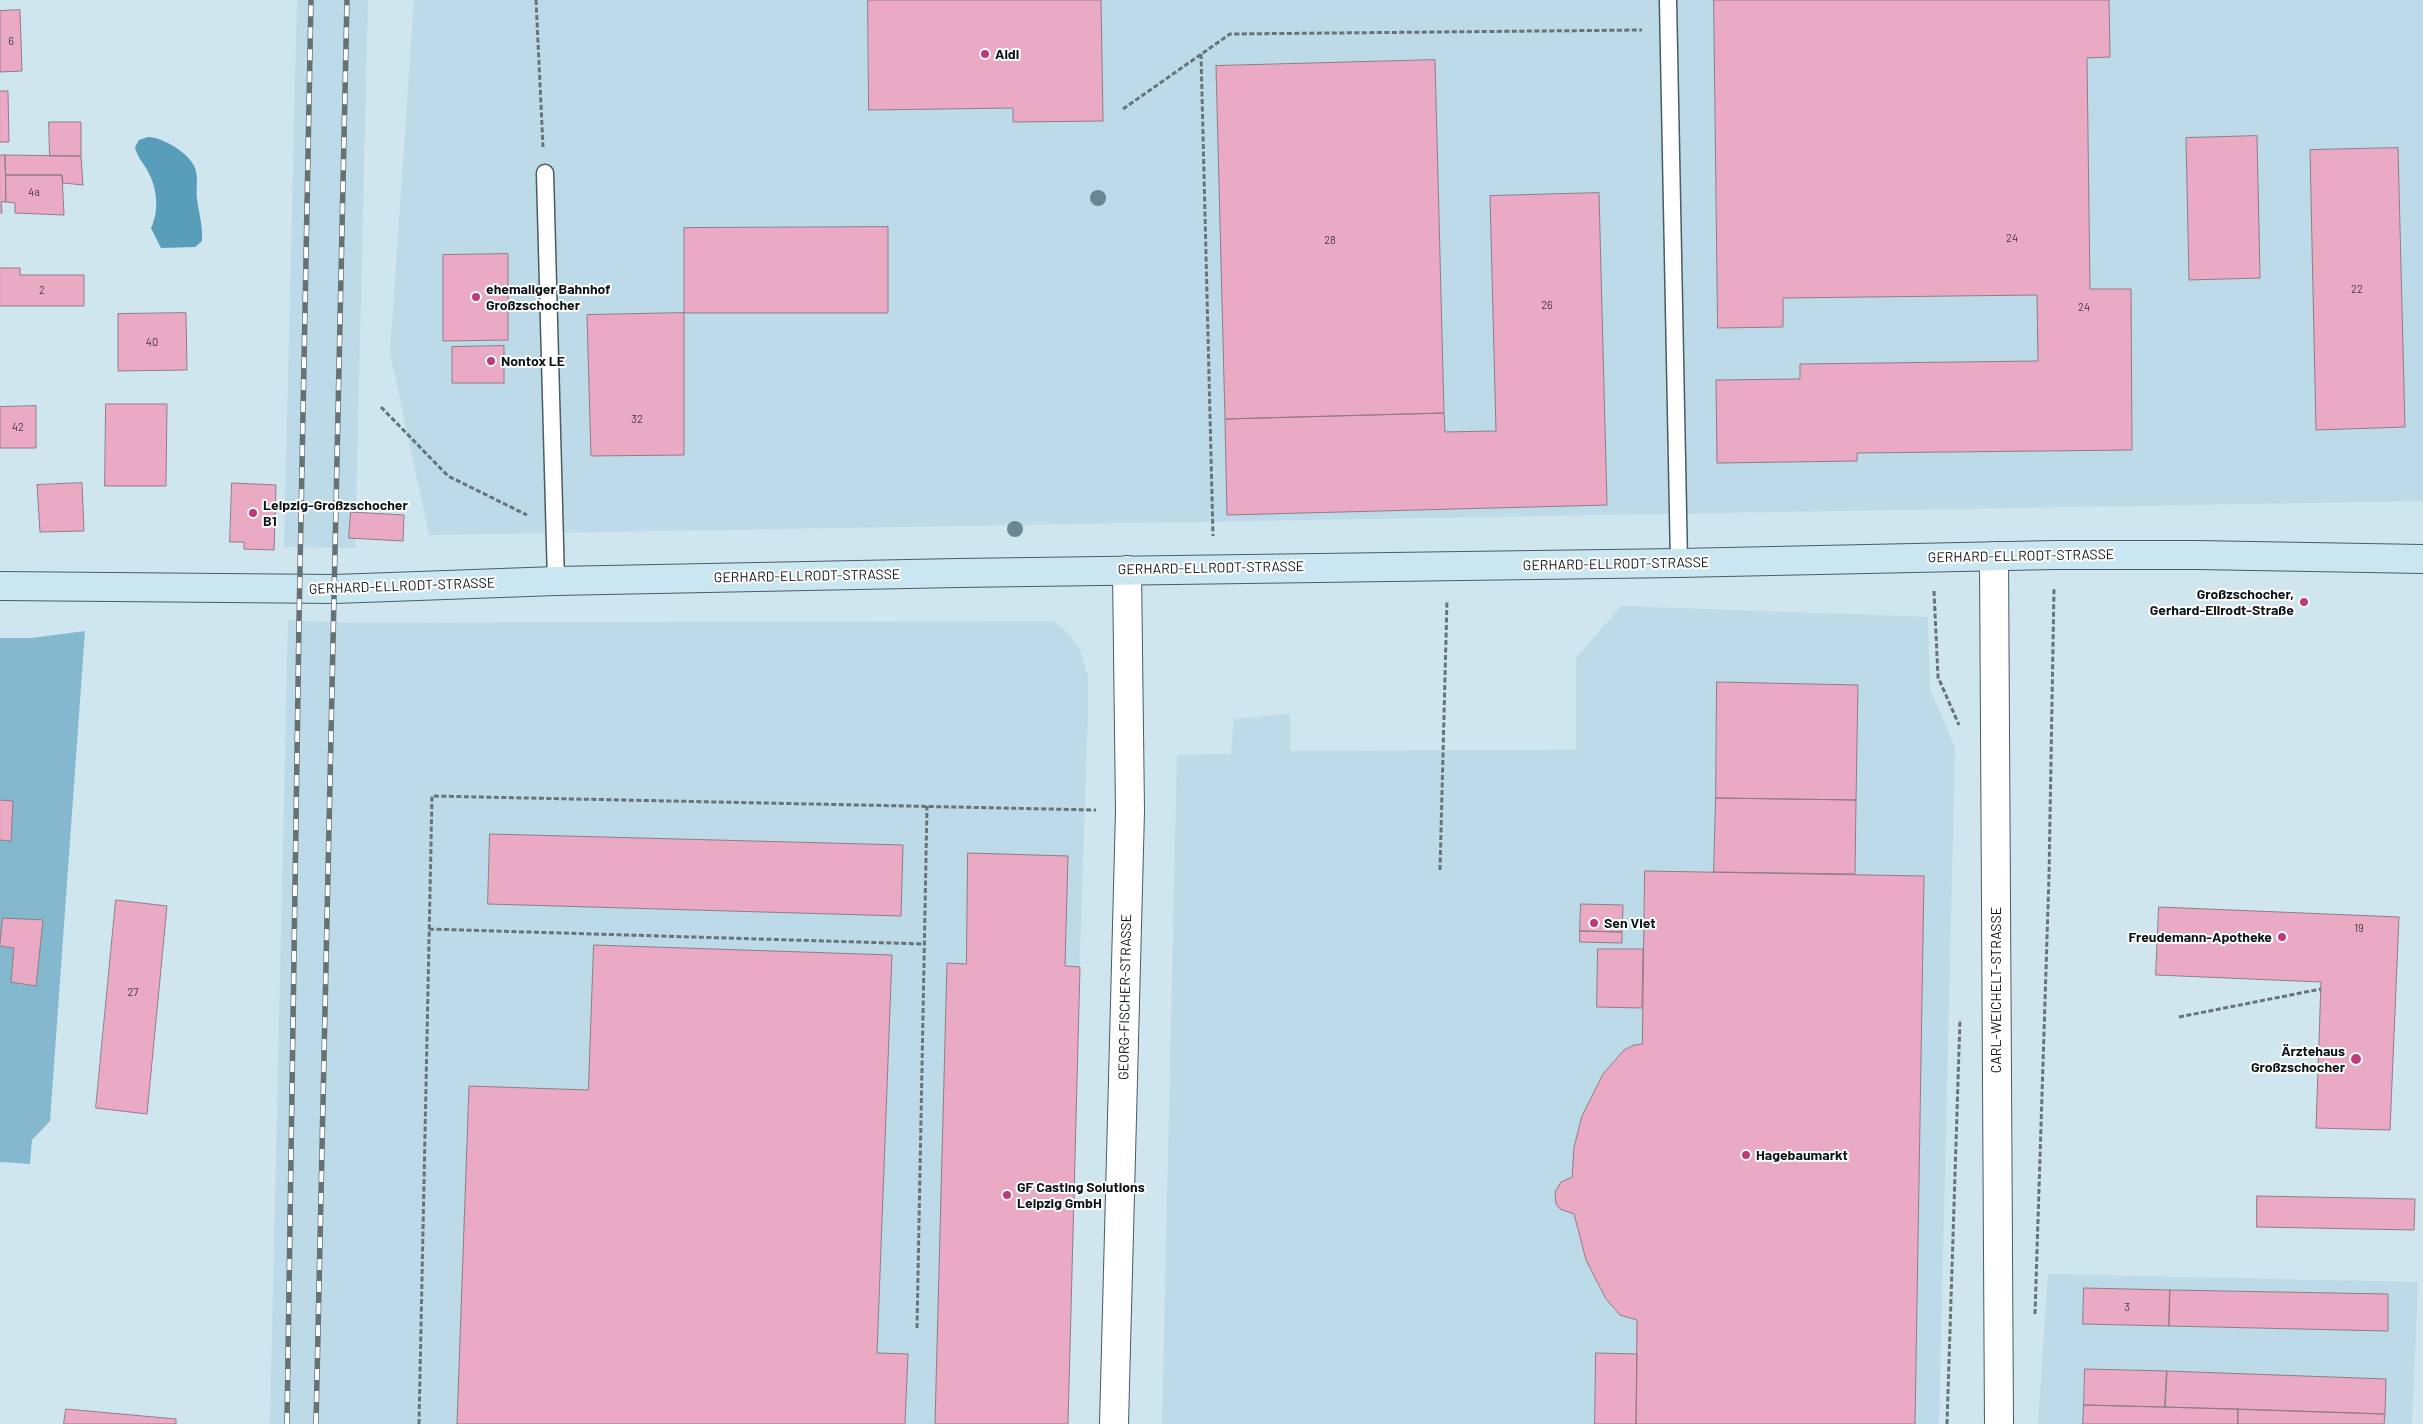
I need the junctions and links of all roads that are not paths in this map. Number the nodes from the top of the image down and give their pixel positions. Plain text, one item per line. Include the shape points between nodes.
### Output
1 (1668, 0) edge
2 (545, 173) road end
3 (1994, 556) junction
4 (2423, 559) edge
5 (1679, 564) junction
6 (1127, 570) junction
7 (556, 581) junction
8 (0, 586) edge
9 (1114, 1424) edge
10 (1998, 1424) edge

1 - 5 lane
2 - 7 lane
3 - 4 main road, GERHARD-ELLRODT-STRASSE via 2196,554
3 - 5 main road, GERHARD-ELLRODT-STRASSE
3 - 10 street, CARL-WEICHELT-STRASSE
5 - 6 main road, GERHARD-ELLRODT-STRASSE
6 - 7 main road, GERHARD-ELLRODT-STRASSE
6 - 9 street, GEORG-FISCHER-STRASSE via 1130,811
7 - 8 main road, GERHARD-ELLRODT-STRASSE via 334,589

